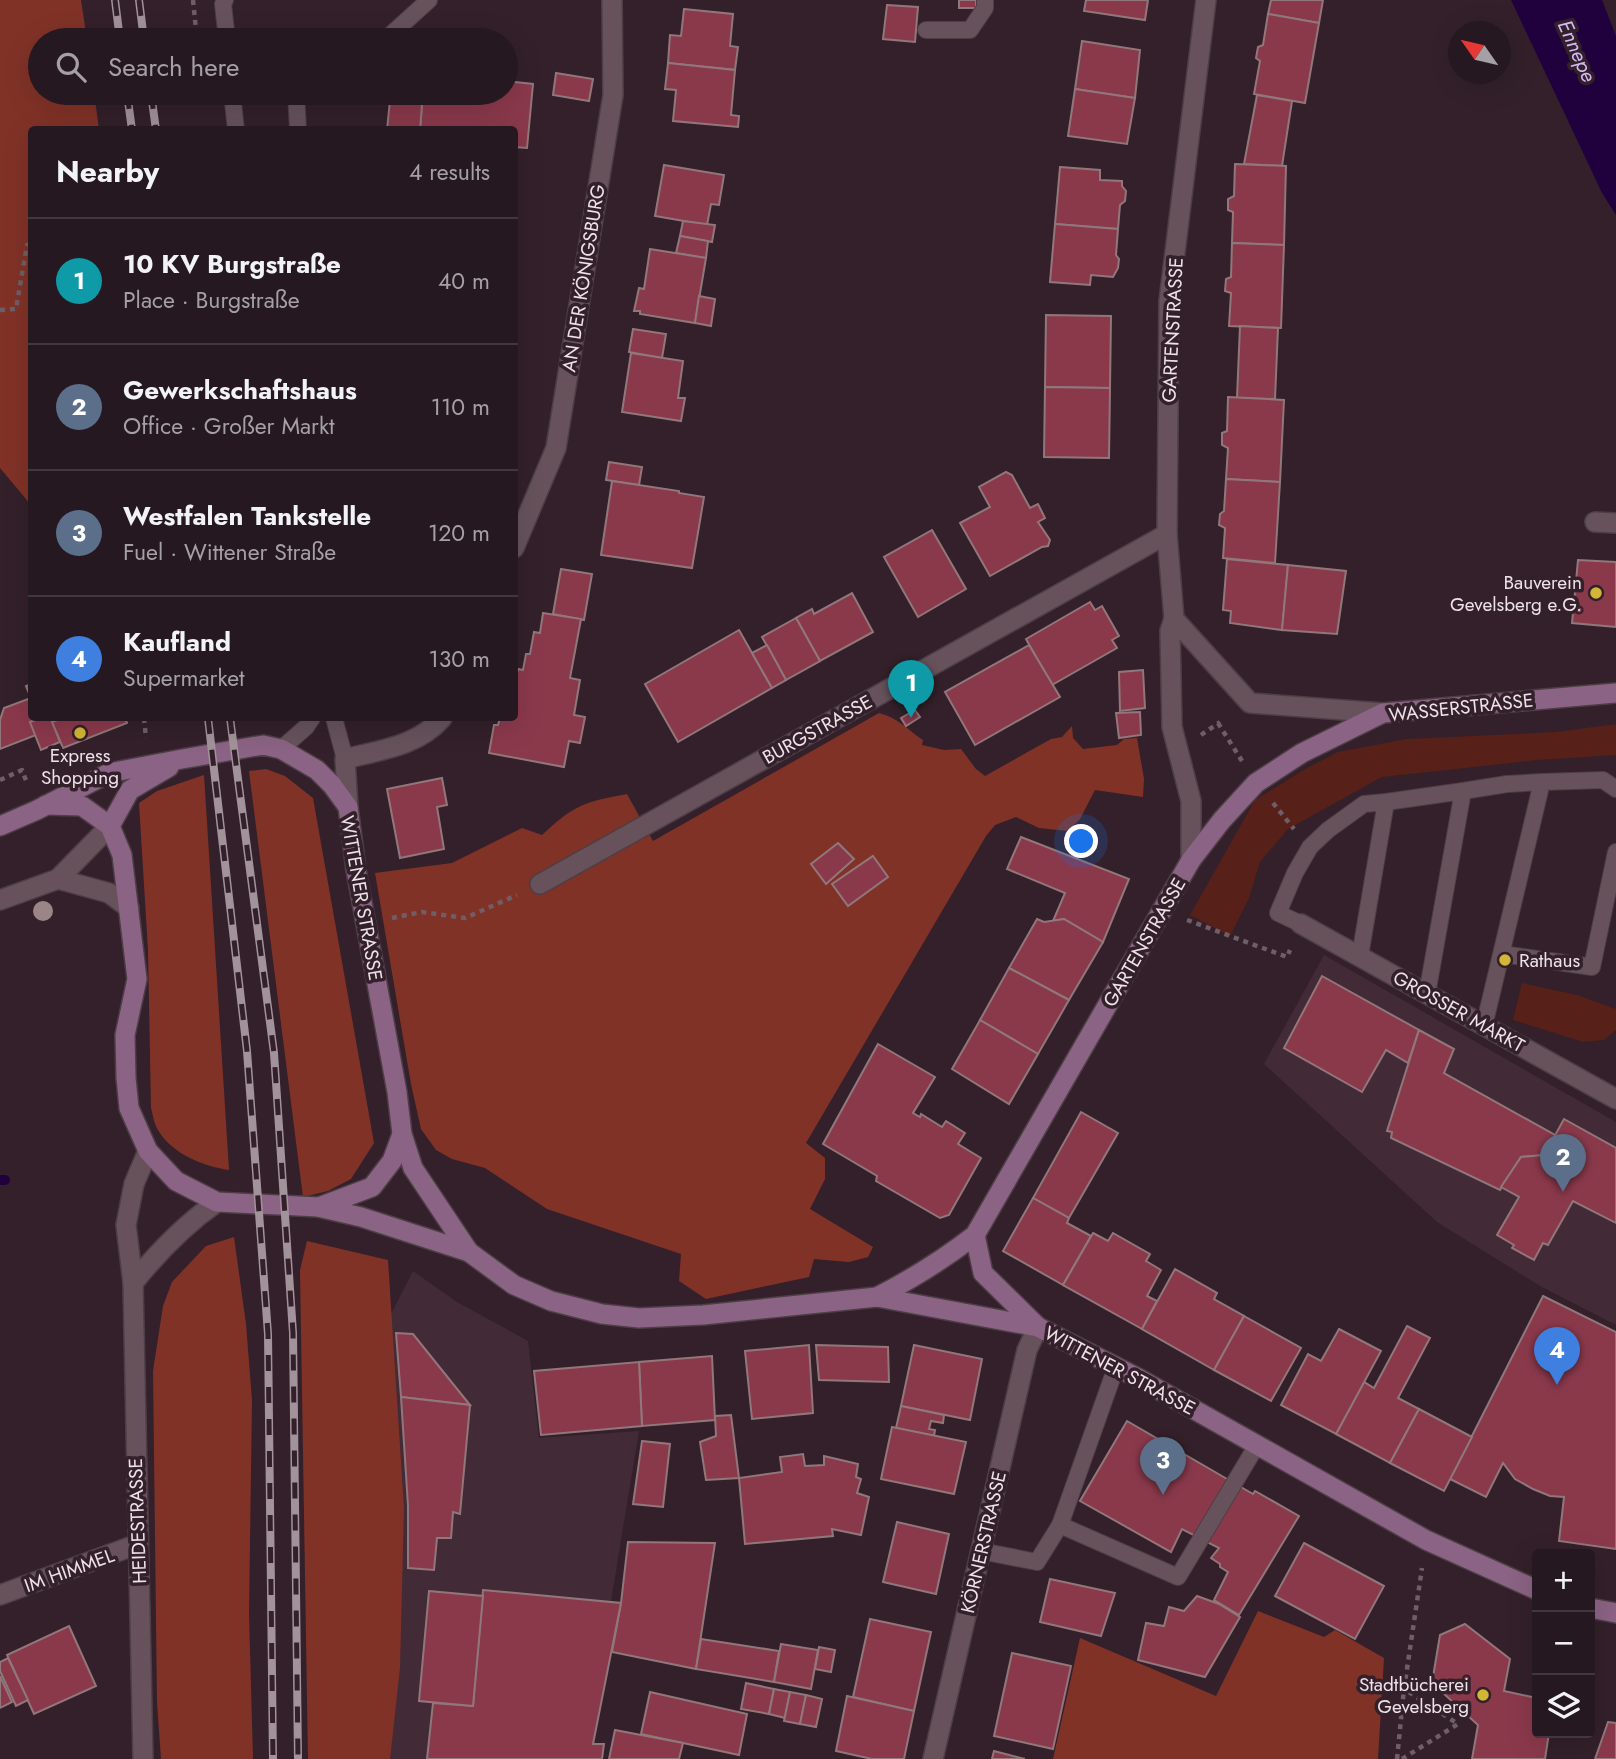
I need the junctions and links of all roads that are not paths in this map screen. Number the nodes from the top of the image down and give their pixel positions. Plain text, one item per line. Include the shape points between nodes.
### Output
1 (225, 0) edge
2 (429, 0) edge
3 (612, 0) edge
4 (985, 0) edge
5 (1206, 0) edge
6 (226, 28) edge
7 (398, 28) edge
8 (926, 30) dead end
9 (233, 105) edge
10 (297, 105) edge
11 (236, 126) edge
12 (298, 126) edge
13 (1595, 522) dead end
14 (1616, 523) edge
15 (1167, 534) junction
16 (518, 538) edge
17 (1174, 619) junction
18 (1616, 693) edge
19 (1383, 713) junction
20 (311, 721) edge
21 (335, 721) edge
22 (439, 721) edge
23 (281, 749) junction
24 (182, 759) junction
25 (345, 759) junction
26 (1542, 782) junction
27 (1616, 789) edge
28 (1463, 791) junction
29 (1386, 802) junction
30 (46, 805) junction
31 (348, 807) junction
32 (0, 826) edge
33 (110, 826) junction
34 (1616, 852) edge
35 (1191, 860) junction
36 (58, 879) junction
37 (540, 884) road end
38 (0, 900) edge
39 (129, 908) junction
40 (1301, 924) joint
41 (1502, 954) junction
42 (1360, 956) junction
43 (1427, 994) junction
44 (1485, 1026) junction
45 (1616, 1099) edge
46 (402, 1135) junction
47 (148, 1151) junction
48 (217, 1202) junction
49 (318, 1207) junction
50 (975, 1234) junction
51 (469, 1252) junction
52 (133, 1283) junction
53 (877, 1297) junction
54 (1038, 1326) junction
55 (1116, 1367) junction
56 (1257, 1445) junction
57 (1060, 1525) junction
58 (138, 1544) junction
59 (981, 1551) junction
60 (1532, 1588) edge
61 (0, 1595) edge
62 (1595, 1609) edge
63 (1616, 1614) edge
64 (143, 1759) edge
65 (933, 1759) edge

1 - 6 lane
2 - 7 lane
3 - 16 street, AN DER KÖNIGSBURG via 613,95 556,448
4 - 8 lane via 985,8 970,30
5 - 15 street, GARTENSTRASSE via 1169,301
9 - 11 lane
10 - 12 lane
13 - 14 street
15 - 17 street, GARTENSTRASSE
15 - 37 street, BURGSTRASSE
17 - 19 street via 1250,702
17 - 35 street, GARTENSTRASSE via 1170,631 1172,727 1191,801
18 - 19 main road, WASSERSTRASSE
19 - 35 main road, WASSERSTRASSE via 1301,753 1256,783
20 - 23 lane
21 - 25 lane
22 - 25 street via 410,742
23 - 24 main road, WITTENER STRASSE via 263,746
23 - 31 main road, WITTENER STRASSE via 317,770
24 - 30 main road, WITTENER STRASSE via 108,774
24 - 33 main road, WITTENER STRASSE via 130,790
25 - 31 street
26 - 27 lane via 1603,780
26 - 28 lane
26 - 41 lane
28 - 29 lane
28 - 43 lane
29 - 40 lane via 1364,804 1310,847 1278,913
29 - 42 lane
30 - 32 main road, WITTENER STRASSE
30 - 33 main road, WITTENER STRASSE via 82,806
31 - 46 main road, WITTENER STRASSE
33 - 36 street
33 - 39 main road, WITTENER STRASSE via 122,855
34 - 41 lane via 1592,967
35 - 50 main road, GARTENSTRASSE
36 - 38 street
36 - 39 street via 110,893
39 - 47 main road, WITTENER STRASSE via 137,979 125,1035 126,1078 129,1108
40 - 42 street, GROSSER MARKT
41 - 44 lane
42 - 43 street, GROSSER MARKT
43 - 44 street, GROSSER MARKT
44 - 45 street, GROSSER MARKT
46 - 49 main road, WITTENER STRASSE via 373,1187
46 - 51 main road, WITTENER STRASSE via 413,1168
47 - 48 main road, WITTENER STRASSE via 176,1181
47 - 52 street, HEIDESTRASSE via 134,1184 126,1225
48 - 49 main road, WITTENER STRASSE
48 - 52 street via 159,1250
49 - 51 main road, WITTENER STRASSE
50 - 53 main road, GARTENSTRASSE via 909,1281
50 - 54 main road via 983,1273
51 - 53 main road, WITTENER STRASSE via 514,1285 551,1301 602,1314 639,1318 703,1315
52 - 58 street, HEIDESTRASSE
53 - 54 main road, WITTENER STRASSE
54 - 55 main road, WITTENER STRASSE
54 - 59 street, KÖRNERSTRASSE via 1027,1350
55 - 56 main road, WITTENER STRASSE
55 - 57 lane
56 - 57 lane via 1178,1577
56 - 60 main road, WITTENER STRASSE via 1426,1540
57 - 59 lane via 1037,1562
58 - 61 street, IM HIMMEL
58 - 64 street, HEIDESTRASSE
59 - 65 street, KÖRNERSTRASSE
62 - 63 main road

